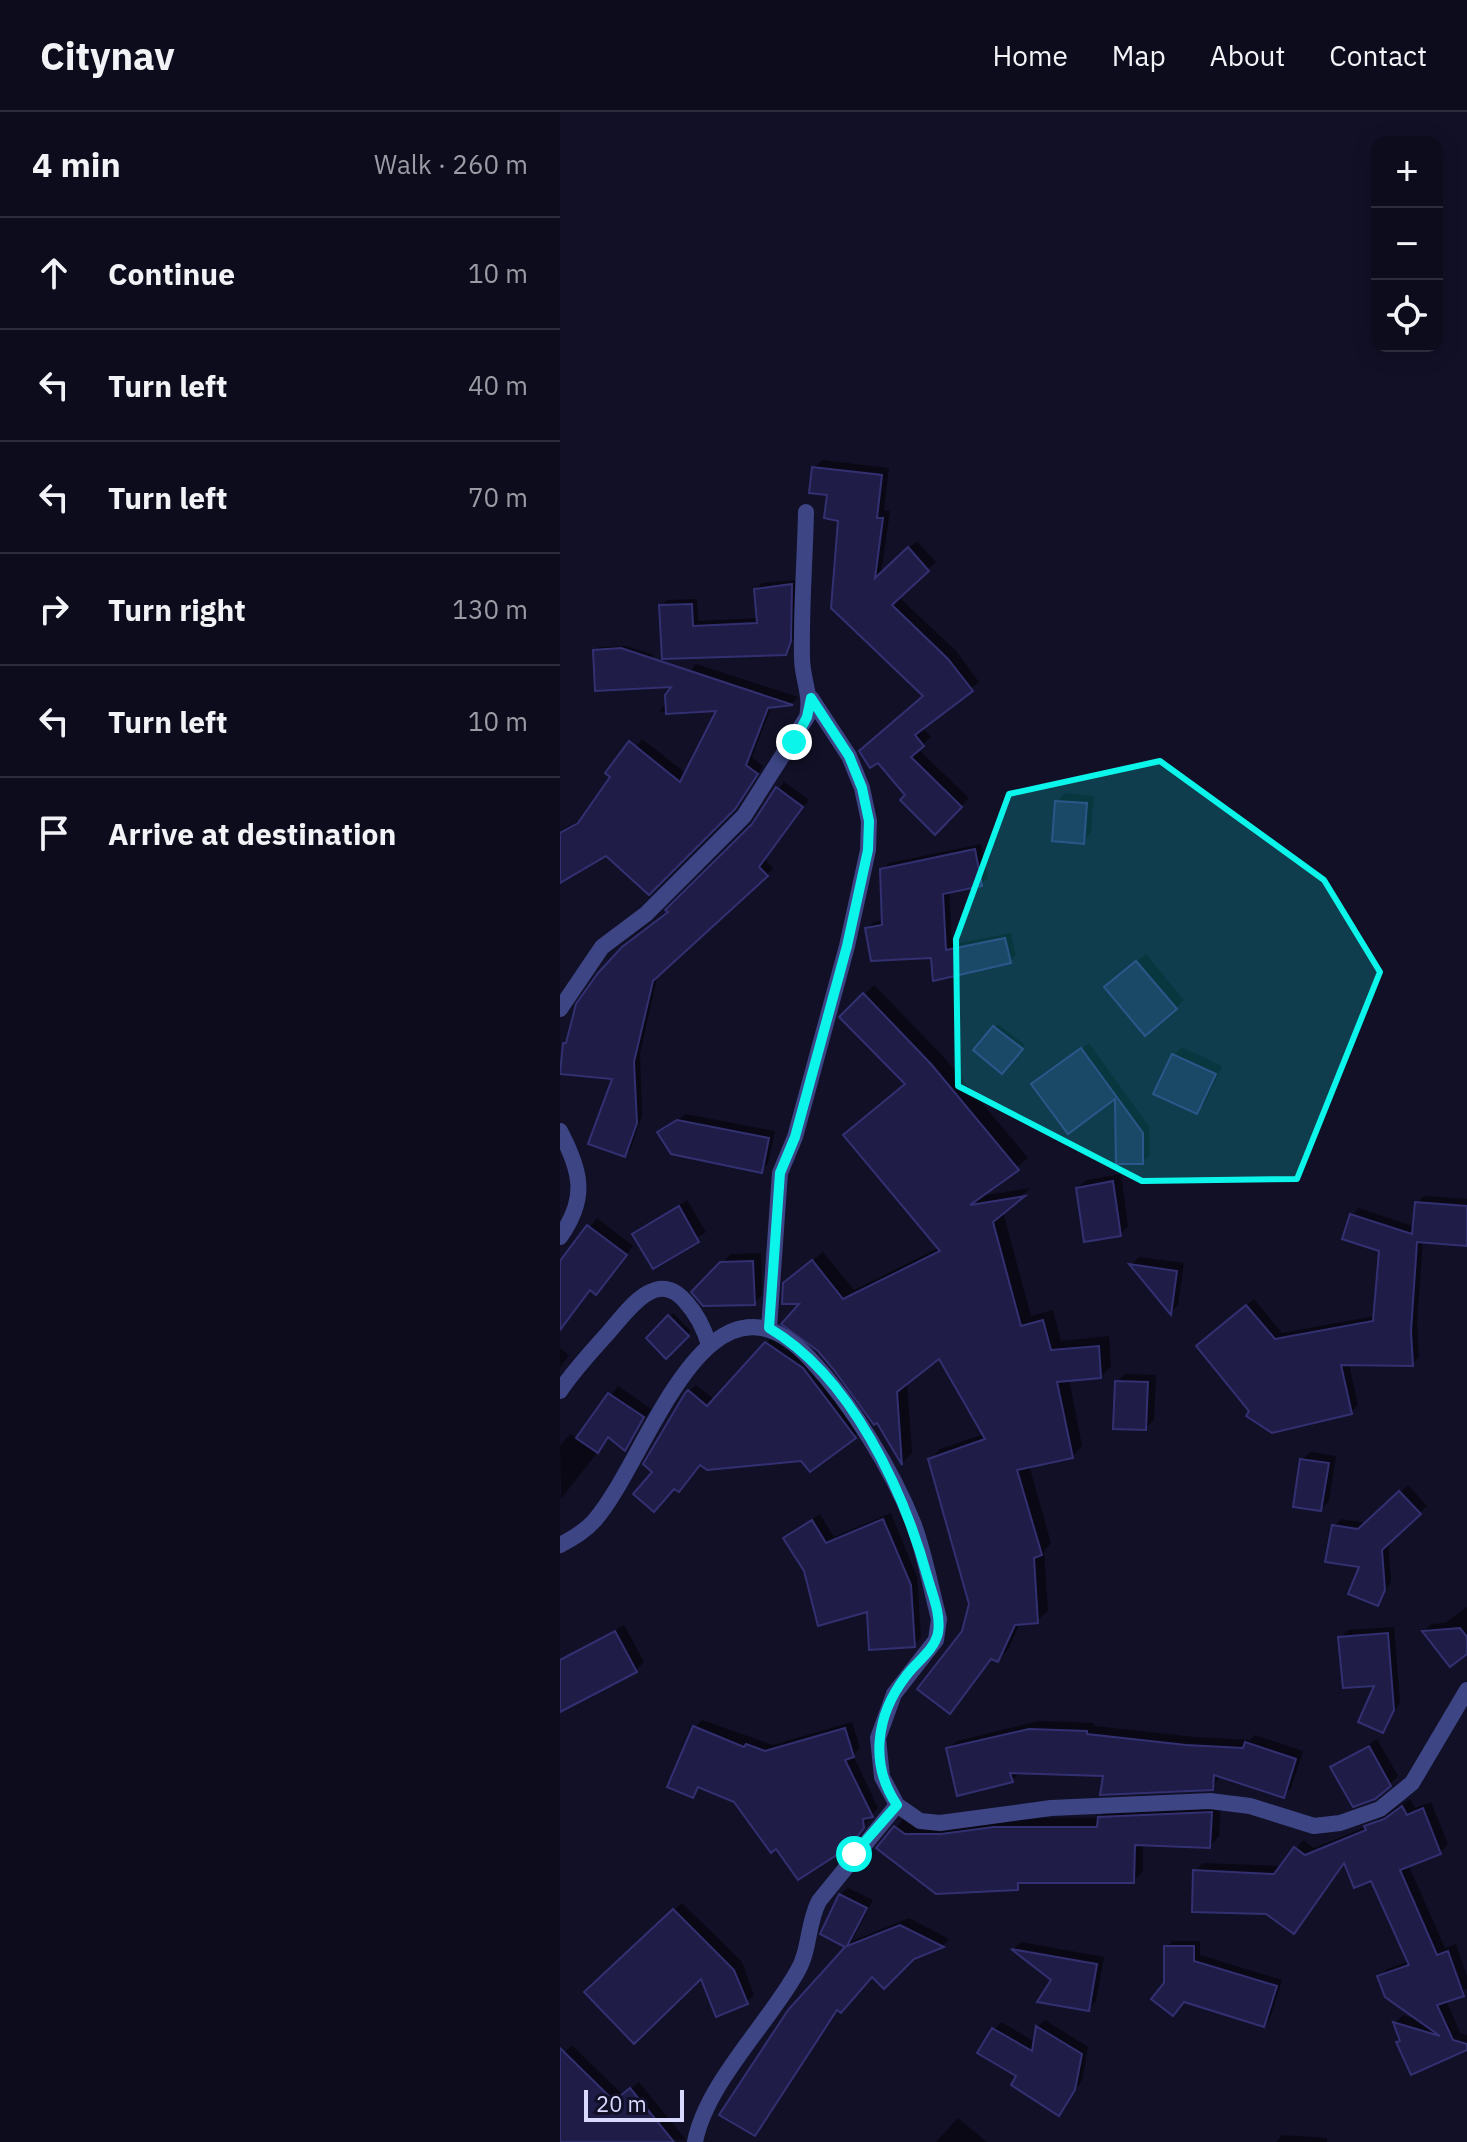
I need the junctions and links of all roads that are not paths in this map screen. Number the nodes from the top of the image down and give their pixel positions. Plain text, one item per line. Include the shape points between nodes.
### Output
1 (806, 512) dead end
2 (811, 698) junction
3 (560, 1009) edge
4 (560, 1131) edge
5 (560, 1237) edge
6 (769, 1328) junction
7 (709, 1345) junction
8 (560, 1391) edge
9 (560, 1545) edge
10 (1467, 1690) edge
11 (897, 1805) junction
12 (695, 2142) edge

1 - 2 street via 802,679
2 - 3 street via 794,742 744,816 646,914 602,947
2 - 6 street via 849,756 862,788 868,850 795,1137 780,1173
4 - 5 street via 579,1181 574,1217
6 - 7 street via 728,1331
6 - 11 street via 804,1353 859,1420 913,1525 939,1619 936,1640 894,1694 878,1738 882,1777
7 - 8 street via 700,1321 677,1292 654,1289 638,1299
7 - 9 street via 676,1386 594,1520
10 - 11 street via 1412,1783 1380,1809 1340,1823 1314,1826 1250,1806 1210,1801 1051,1808 940,1823 920,1821
11 - 12 street via 819,1901 810,1917 800,1969 719,2088

